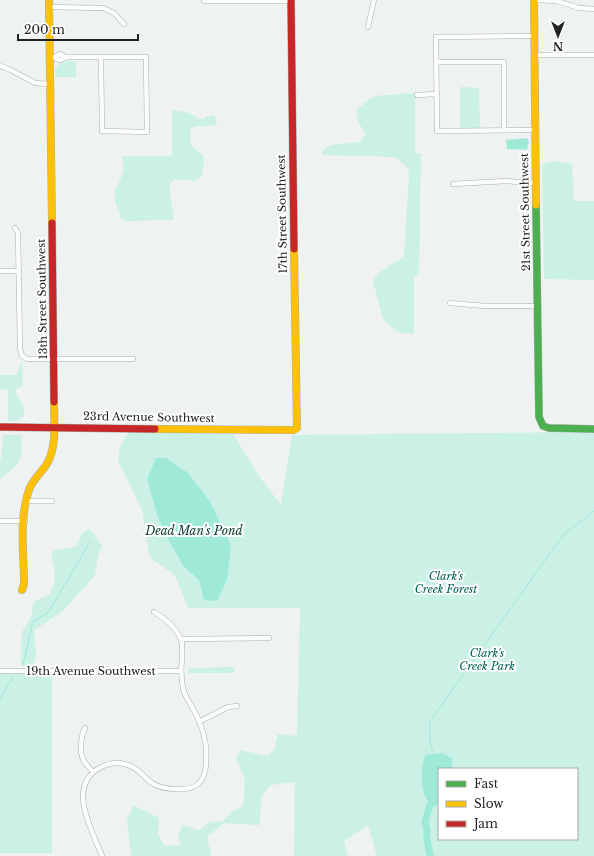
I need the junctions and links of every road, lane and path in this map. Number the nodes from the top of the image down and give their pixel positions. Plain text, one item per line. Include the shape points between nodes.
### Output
1 (374, 0) edge
2 (534, 0) edge
3 (204, 1) dead end
4 (291, 1) edge
5 (49, 4) edge
6 (594, 9) edge
7 (124, 24) dead end
8 (368, 27) dead end
9 (534, 36) junction
10 (594, 55) edge
11 (534, 56) junction
12 (52, 57) junction
13 (101, 57) junction
14 (436, 62) junction
15 (0, 66) edge
16 (49, 84) junction
17 (437, 94) junction
18 (417, 95) dead end
19 (504, 130) junction
20 (535, 130) junction
21 (536, 183) junction
22 (453, 184) dead end
23 (15, 228) dead end
24 (0, 271) edge
25 (19, 271) junction
26 (450, 303) dead end
27 (537, 306) junction
28 (53, 359) junction
29 (133, 359) dead end
30 (0, 427) edge
31 (54, 427) junction
32 (297, 428) joint
33 (594, 429) edge
34 (52, 501) dead end
35 (26, 502) junction
36 (0, 521) edge
37 (25, 521) junction
38 (22, 590) dead end
39 (154, 612) dead end
40 (269, 638) dead end
41 (181, 639) junction
42 (0, 671) edge
43 (182, 671) junction
44 (237, 706) dead end
45 (200, 722) junction
46 (86, 728) dead end
47 (93, 772) junction
48 (102, 856) edge

1 - 8 street
2 - 6 street via 557,1 579,8
2 - 9 street, 21st Street Southwest
3 - 4 street
4 - 32 street, 17th Street Southwest
5 - 7 street via 103,8 114,13
5 - 12 street, 13th Street Southwest
9 - 11 street, 21st Street Southwest
9 - 14 street via 436,37
10 - 11 street
11 - 20 street, 21st Street Southwest
12 - 13 street via 60,60 66,57
12 - 16 street, 13th Street Southwest
13 - 13 street via 146,57 147,132 102,131
14 - 17 street
14 - 19 street via 504,62
15 - 16 street via 35,83
16 - 28 street, 13th Street Southwest
17 - 18 street
17 - 19 street via 437,131
19 - 20 street
20 - 21 street, 21st Street Southwest
21 - 22 street via 506,181
21 - 27 street, 21st Street Southwest
23 - 25 street via 18,233
24 - 25 street
25 - 28 street via 21,354 27,359
26 - 27 street
27 - 33 street, 21st Street Southwest via 538,413 542,424 553,428
28 - 29 street
28 - 31 street, 13th Street Southwest
30 - 31 street, 23rd Avenue Southwest
31 - 32 street, 23rd Avenue Southwest via 294,430
31 - 35 street, 13th Street Southwest via 51,454 31,484
34 - 35 street
35 - 37 street, 13th Street Southwest
36 - 37 street
37 - 38 street, 13th Street Southwest
39 - 41 street via 167,621
40 - 41 street
41 - 43 street
42 - 43 street, 19th Avenue Southwest
43 - 45 street via 184,693
44 - 45 street via 228,707
45 - 47 street via 207,755 205,774 197,785 186,788 163,788 152,783 136,768 122,763 108,764
46 - 47 street via 81,753
47 - 48 street via 84,788 84,802 92,834

